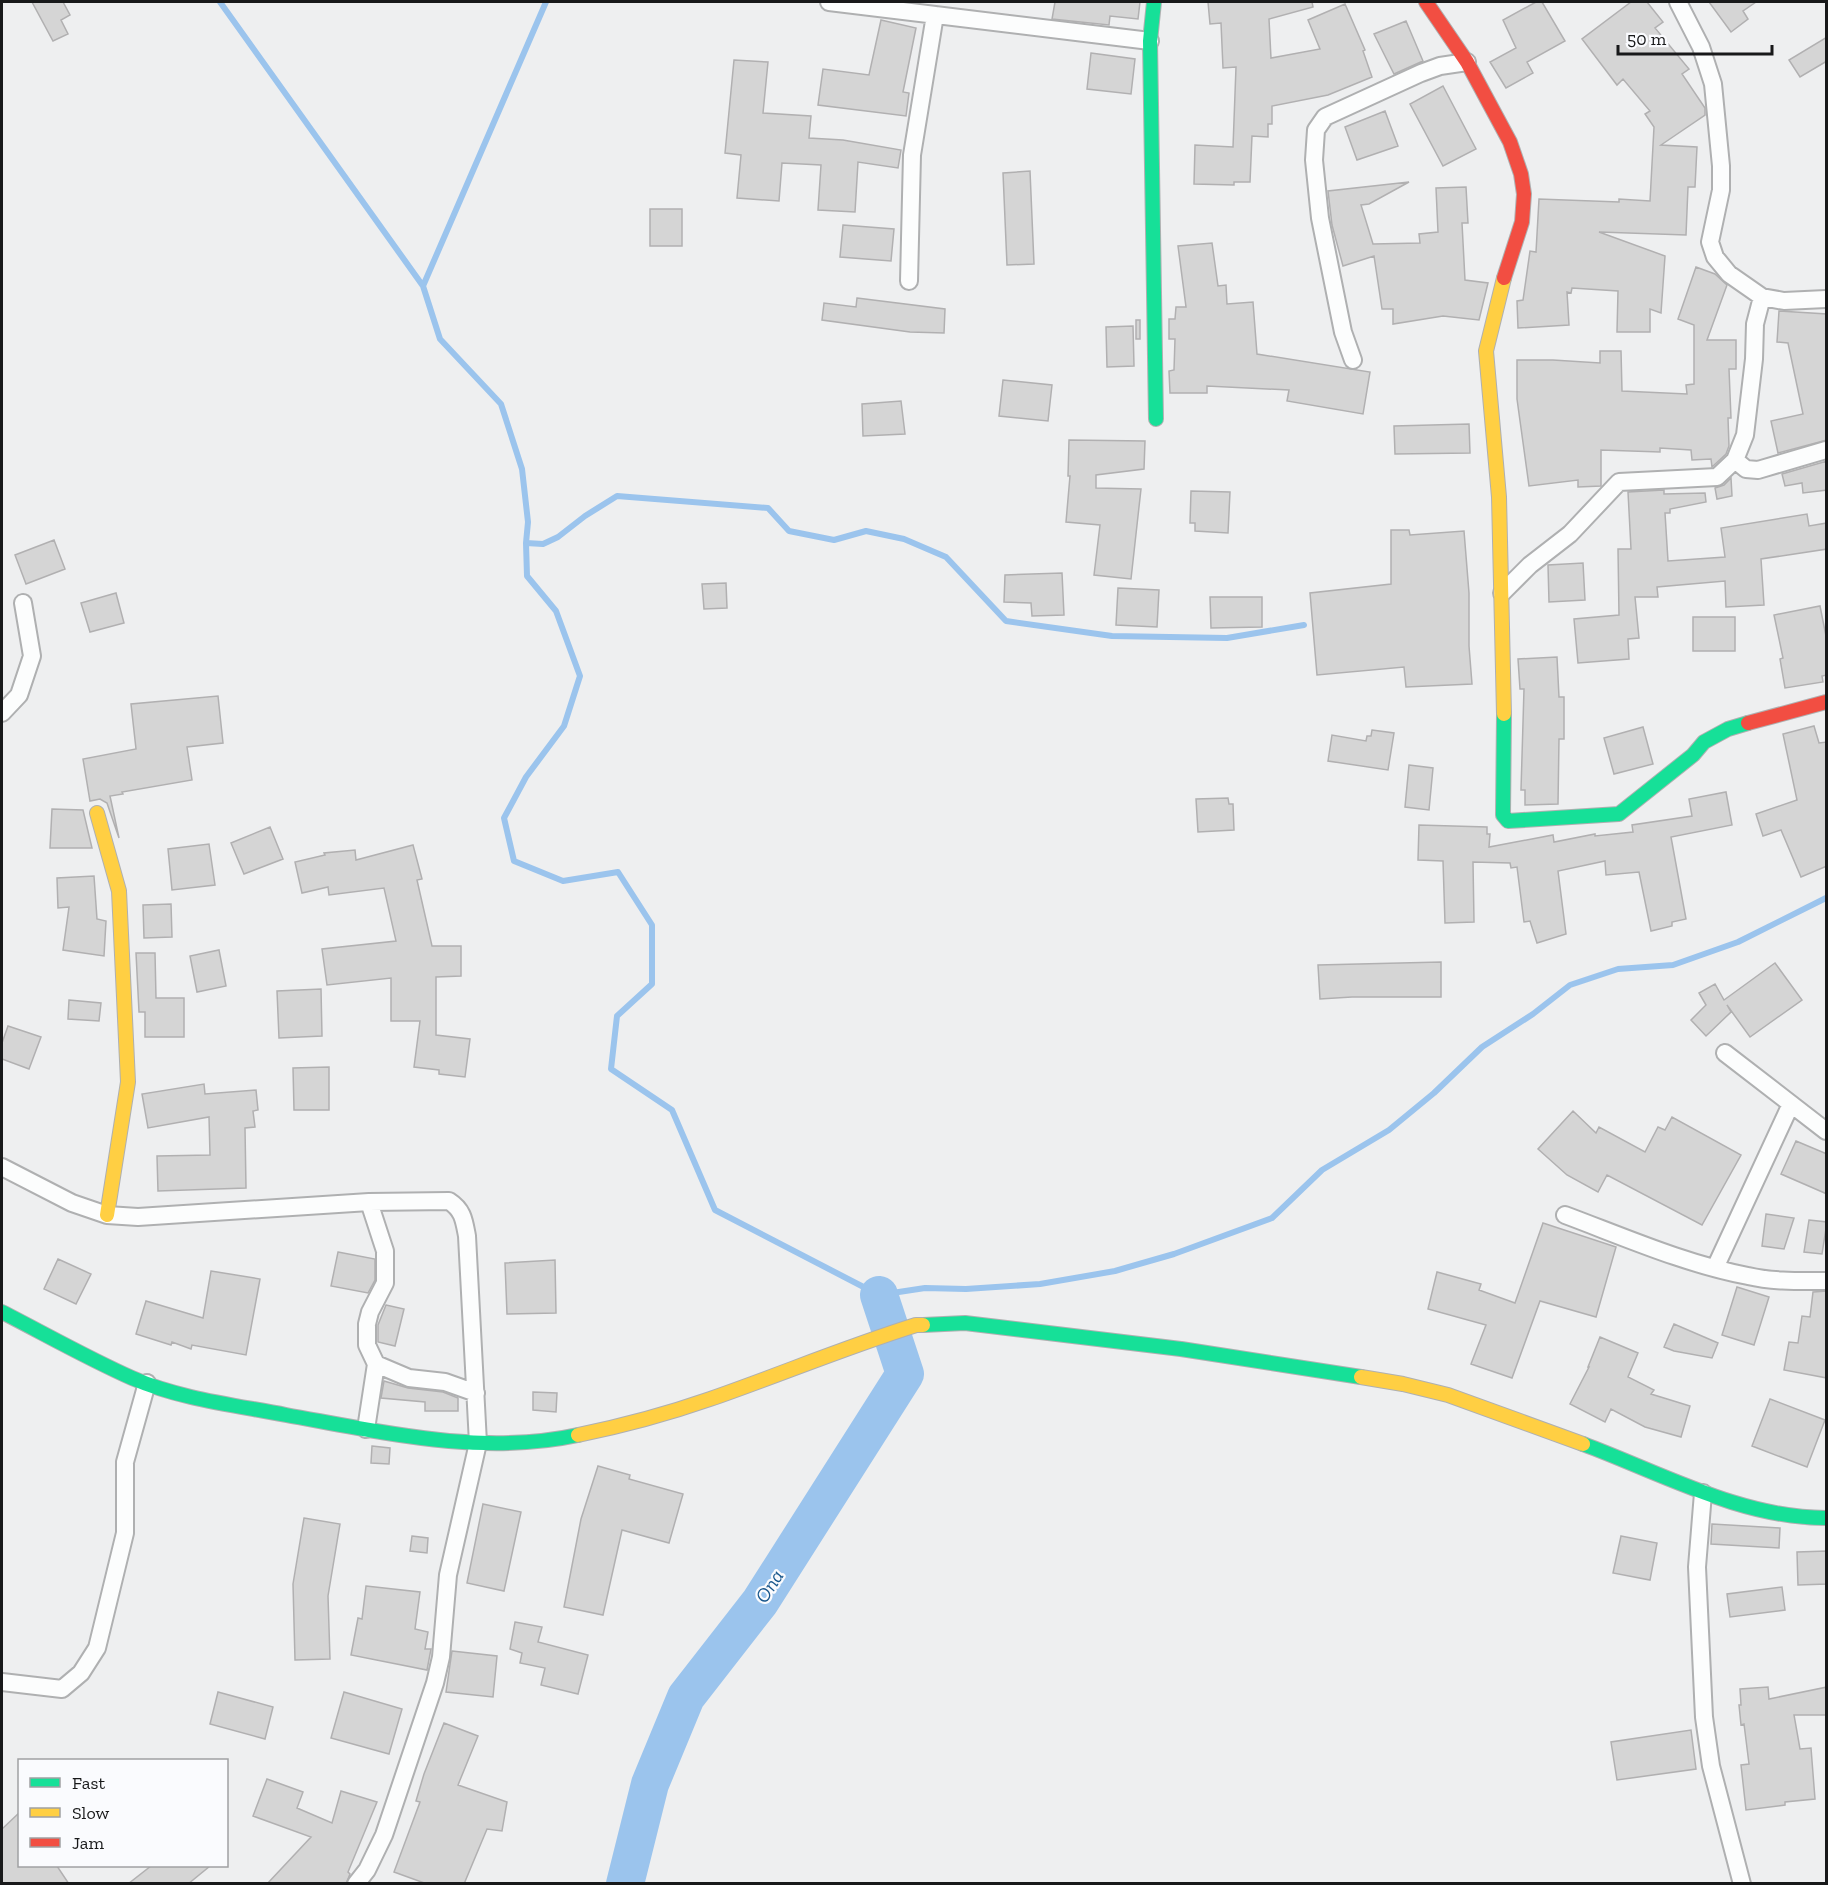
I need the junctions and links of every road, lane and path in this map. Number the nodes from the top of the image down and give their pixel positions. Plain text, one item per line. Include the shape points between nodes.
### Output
1 (830, 2) edge
2 (1154, 2) edge
3 (1426, 2) edge
4 (1678, 2) edge
5 (935, 15) junction
6 (1150, 41) junction
7 (1467, 62) junction
8 (909, 281) dead end
9 (1762, 297) junction
10 (1827, 299) edge
11 (1353, 360) dead end
12 (1156, 419) dead end
13 (1827, 450) edge
14 (1735, 460) junction
15 (1502, 593) junction
16 (23, 603) dead end
17 (1827, 702) edge
18 (2, 713) edge
19 (97, 813) dead end
20 (1725, 1053) dead end
21 (1791, 1104) junction
22 (1827, 1131) edge
23 (2, 1167) edge
24 (369, 1202) junction
25 (107, 1215) junction
26 (1564, 1215) dead end
27 (1715, 1268) junction
28 (1827, 1281) edge
29 (2, 1312) edge
30 (376, 1364) junction
31 (147, 1383) junction
32 (476, 1393) junction
33 (366, 1429) junction
34 (478, 1443) junction
35 (1703, 1493) junction
36 (1827, 1518) edge
37 (2, 1682) edge
38 (356, 1884) edge
39 (1742, 1884) edge

1 - 5 street
2 - 6 street
3 - 7 street
4 - 9 street via 1701,47 1713,84 1721,190 1710,242 1715,257 1729,274
5 - 6 street
5 - 8 street via 912,155
6 - 12 street
7 - 11 street via 1421,73 1325,117 1316,130 1314,160 1320,218 1343,332
7 - 15 street via 1510,142 1524,194 1522,222 1486,351 1499,496
9 - 10 street via 1784,301
9 - 14 street via 1755,324 1745,435
13 - 14 street via 1758,470 1746,469
14 - 15 street via 1717,477 1619,482 1570,534
15 - 17 street via 1503,815 1508,821 1619,814 1716,735
16 - 18 street via 32,656 19,695
19 - 25 street via 119,891 128,1082
20 - 21 street
21 - 22 street
21 - 27 street
23 - 25 street via 72,1203
24 - 25 street via 138,1217
24 - 30 street via 385,1251 385,1283 370,1312 366,1334
24 - 32 street via 449,1201 459,1208 467,1236
26 - 27 street
27 - 28 street via 1750,1277
29 - 31 street
30 - 32 street via 410,1378 445,1382
30 - 33 street
31 - 33 street via 200,1399
31 - 37 street via 125,1462 125,1533 97,1648 81,1673 62,1689
32 - 34 street
33 - 34 street
34 - 35 street via 548,1442 608,1429 708,1400 916,1325 965,1323 1180,1348 1403,1384 1515,1418
34 - 38 street via 448,1575 435,1683 384,1835
35 - 36 street via 1772,1512
35 - 39 street via 1697,1567 1704,1717 1711,1766

